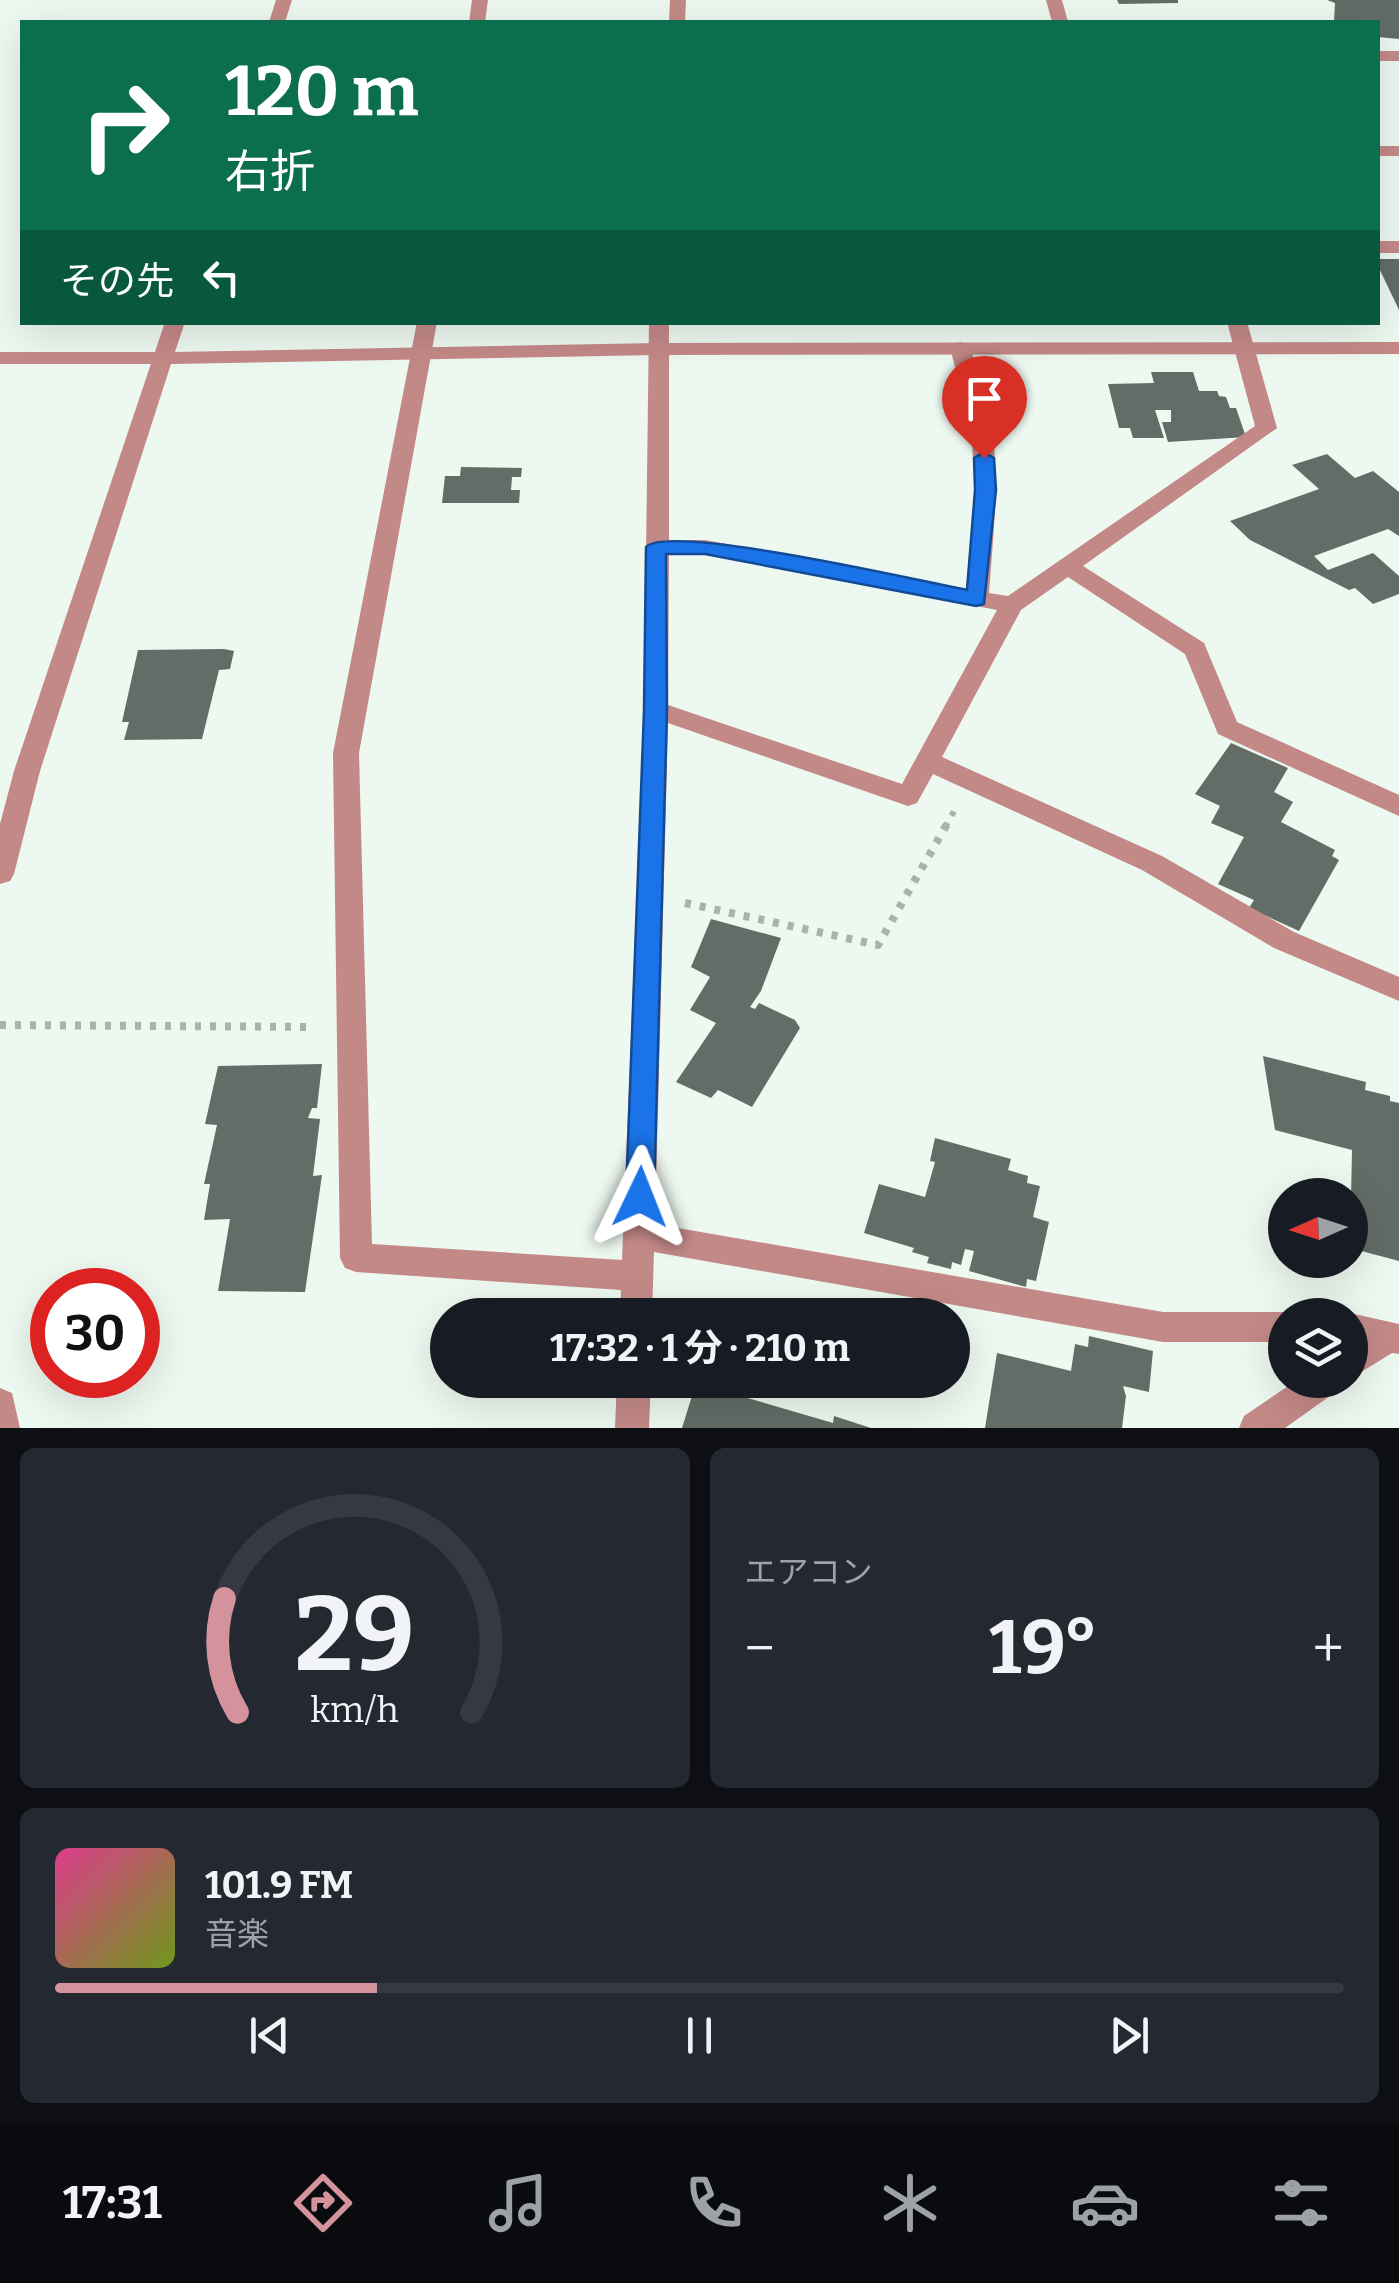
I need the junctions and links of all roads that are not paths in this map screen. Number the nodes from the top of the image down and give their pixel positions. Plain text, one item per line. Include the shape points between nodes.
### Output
1 (173, 325) edge
2 (426, 325) edge
3 (1238, 325) edge
4 (658, 336) edge
5 (960, 348) junction
6 (1245, 348) junction
7 (1399, 348) edge
8 (421, 356) junction
9 (0, 358) edge
10 (162, 358) junction
11 (656, 547) junction
12 (1068, 567) junction
13 (976, 598) junction
14 (1012, 605) junction
15 (656, 710) junction
16 (927, 761) junction
17 (1399, 806) edge
18 (0, 874) edge
19 (1399, 989) edge
20 (638, 1235) junction
21 (637, 1276) junction
22 (636, 1298) edge
23 (1268, 1327) edge
24 (1368, 1332) edge
25 (1393, 1338) edge
26 (1368, 1353) edge
27 (633, 1398) edge
28 (1299, 1398) edge
29 (0, 1404) edge
30 (4, 1428) edge
31 (632, 1428) edge
32 (1256, 1428) edge

1 - 10 street
2 - 8 street
3 - 6 street
4 - 5 street
4 - 8 street
4 - 11 street
5 - 6 street
5 - 13 street via 982,427 986,490
6 - 7 street
6 - 12 street via 1266,428
8 - 10 street
8 - 21 street via 346,753 356,1258
9 - 10 street
10 - 18 street via 27,771
11 - 13 street via 705,547
11 - 15 street
12 - 14 street
12 - 17 street via 1196,649 1227,728
13 - 14 street
14 - 16 street
15 - 16 street via 908,796
15 - 20 street
16 - 19 street via 1152,862 1284,940
20 - 21 street
20 - 23 street via 1162,1327
21 - 22 street
24 - 25 street
25 - 26 street
27 - 31 street
28 - 32 street
29 - 30 street

